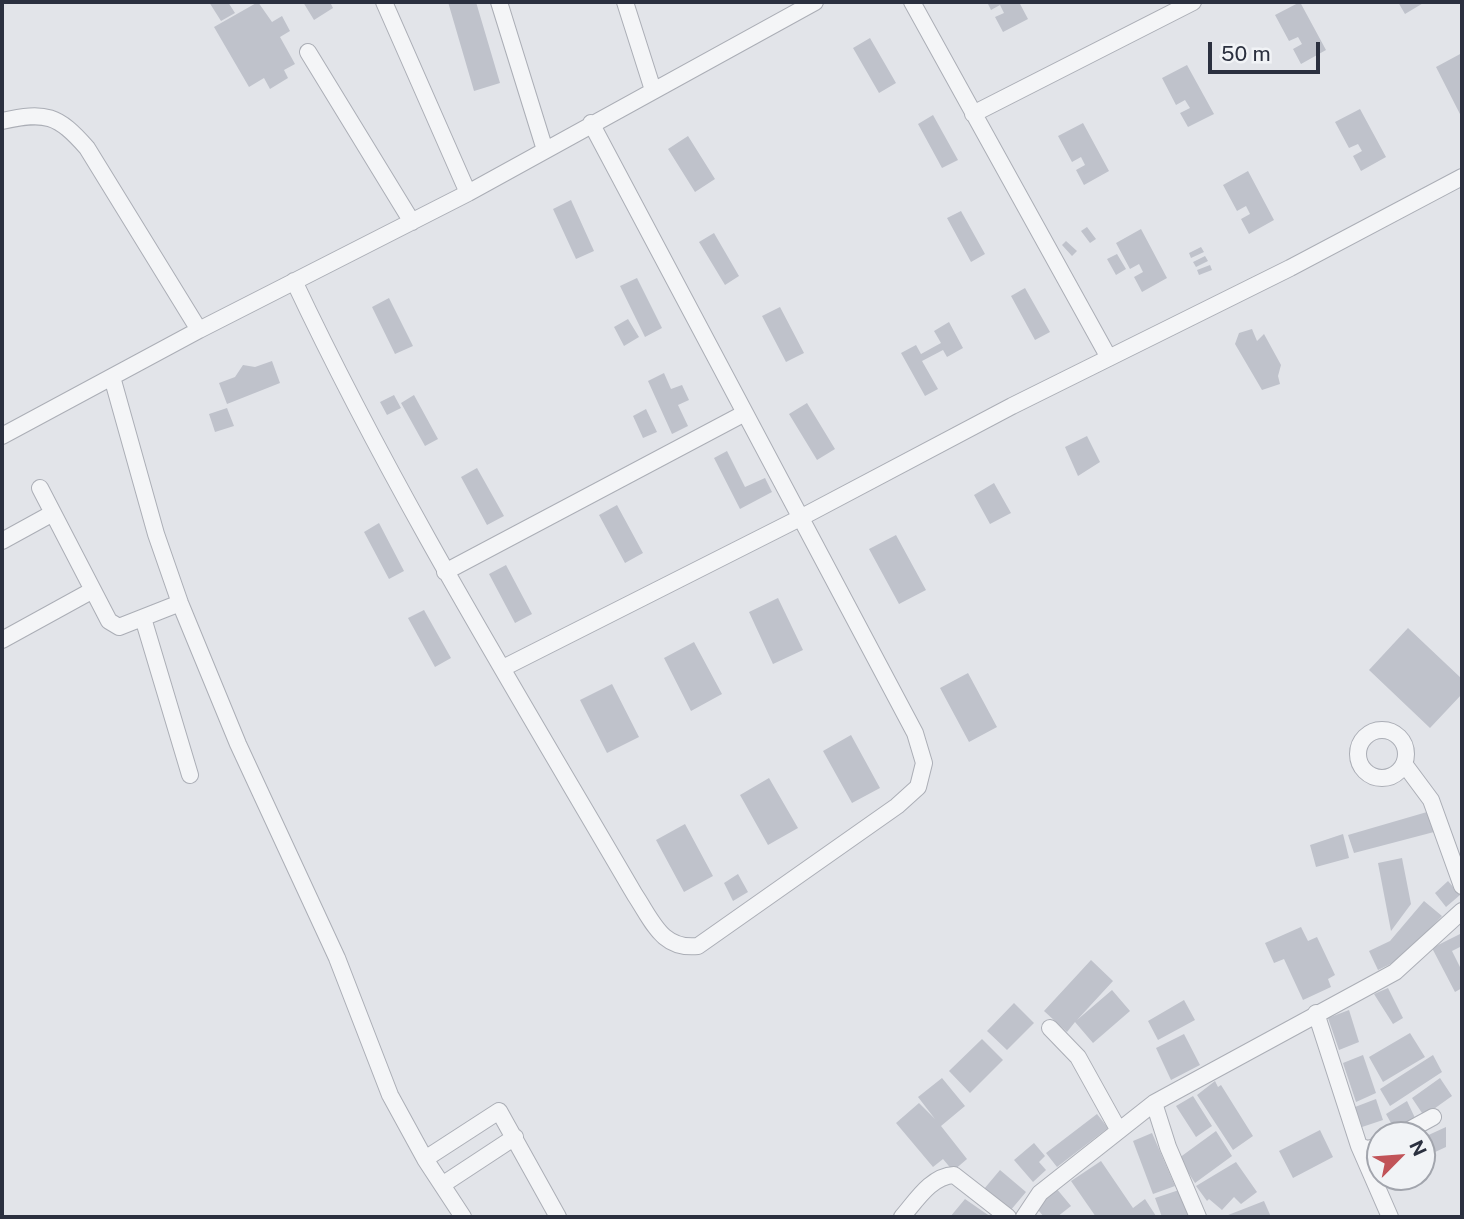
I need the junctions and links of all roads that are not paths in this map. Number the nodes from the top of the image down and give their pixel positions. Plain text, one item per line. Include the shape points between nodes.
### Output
1 (384, 2) edge
2 (499, 2) edge
3 (625, 2) edge
4 (815, 2) edge
5 (912, 2) edge
6 (1194, 2) edge
7 (308, 52) dead end
8 (653, 90) junction
9 (973, 114) junction
10 (2, 121) edge
11 (591, 123) junction
12 (545, 150) junction
13 (1462, 177) edge
14 (468, 193) junction
15 (412, 222) junction
16 (294, 281) junction
17 (199, 330) junction
18 (1109, 359) junction
19 (112, 377) junction
20 (745, 413) junction
21 (2, 436) edge
22 (40, 488) dead end
23 (54, 513) junction
24 (802, 517) junction
25 (2, 541) edge
26 (445, 572) junction
27 (93, 590) junction
28 (180, 603) junction
29 (143, 618) junction
30 (2, 640) edge
31 (503, 668) junction
32 (1405, 765) dead end
33 (190, 775) dead end
34 (1462, 886) edge
35 (1462, 911) edge
36 (1316, 1013) junction
37 (1050, 1028) dead end
38 (1154, 1103) junction
39 (1433, 1117) dead end
40 (1426, 1121) edge
41 (1118, 1129) junction
42 (515, 1137) junction
43 (1359, 1146) junction
44 (1366, 1150) edge
45 (425, 1159) junction
46 (442, 1185) junction
47 (463, 1217) edge
48 (558, 1217) edge
49 (902, 1217) edge
50 (1008, 1217) edge
51 (1024, 1217) edge
52 (1198, 1217) edge
53 (1390, 1217) edge

1 - 14 street
2 - 12 street
3 - 8 street
4 - 8 street
5 - 9 street
6 - 9 street
7 - 15 street
8 - 11 street
9 - 18 street
10 - 17 street via 46,116 65,124 87,148
11 - 12 street
11 - 20 street
12 - 14 street
13 - 18 street
14 - 15 street
15 - 16 street
16 - 17 street
16 - 26 street via 341,382
17 - 19 street
18 - 24 street
19 - 21 street
19 - 28 street
20 - 24 street
20 - 26 street
22 - 23 street
23 - 25 street
23 - 27 street
24 - 31 street
24 - 31 street via 915,733 924,763 918,787 897,806 698,946 681,948 664,938
26 - 31 street
27 - 29 street via 114,625
27 - 30 street
28 - 29 street
28 - 45 street via 238,744 337,958 390,1095
29 - 33 street
32 - 34 street via 1431,800
35 - 36 street via 1395,972
36 - 38 street
36 - 43 street
37 - 41 street via 1078,1057
38 - 41 street
38 - 52 street
39 - 40 street
41 - 51 street via 1040,1193
42 - 45 street via 499,1111
42 - 46 street
42 - 48 street
43 - 44 street
43 - 53 street
45 - 46 street
46 - 47 street
49 - 50 street via 943,1175 954,1175

